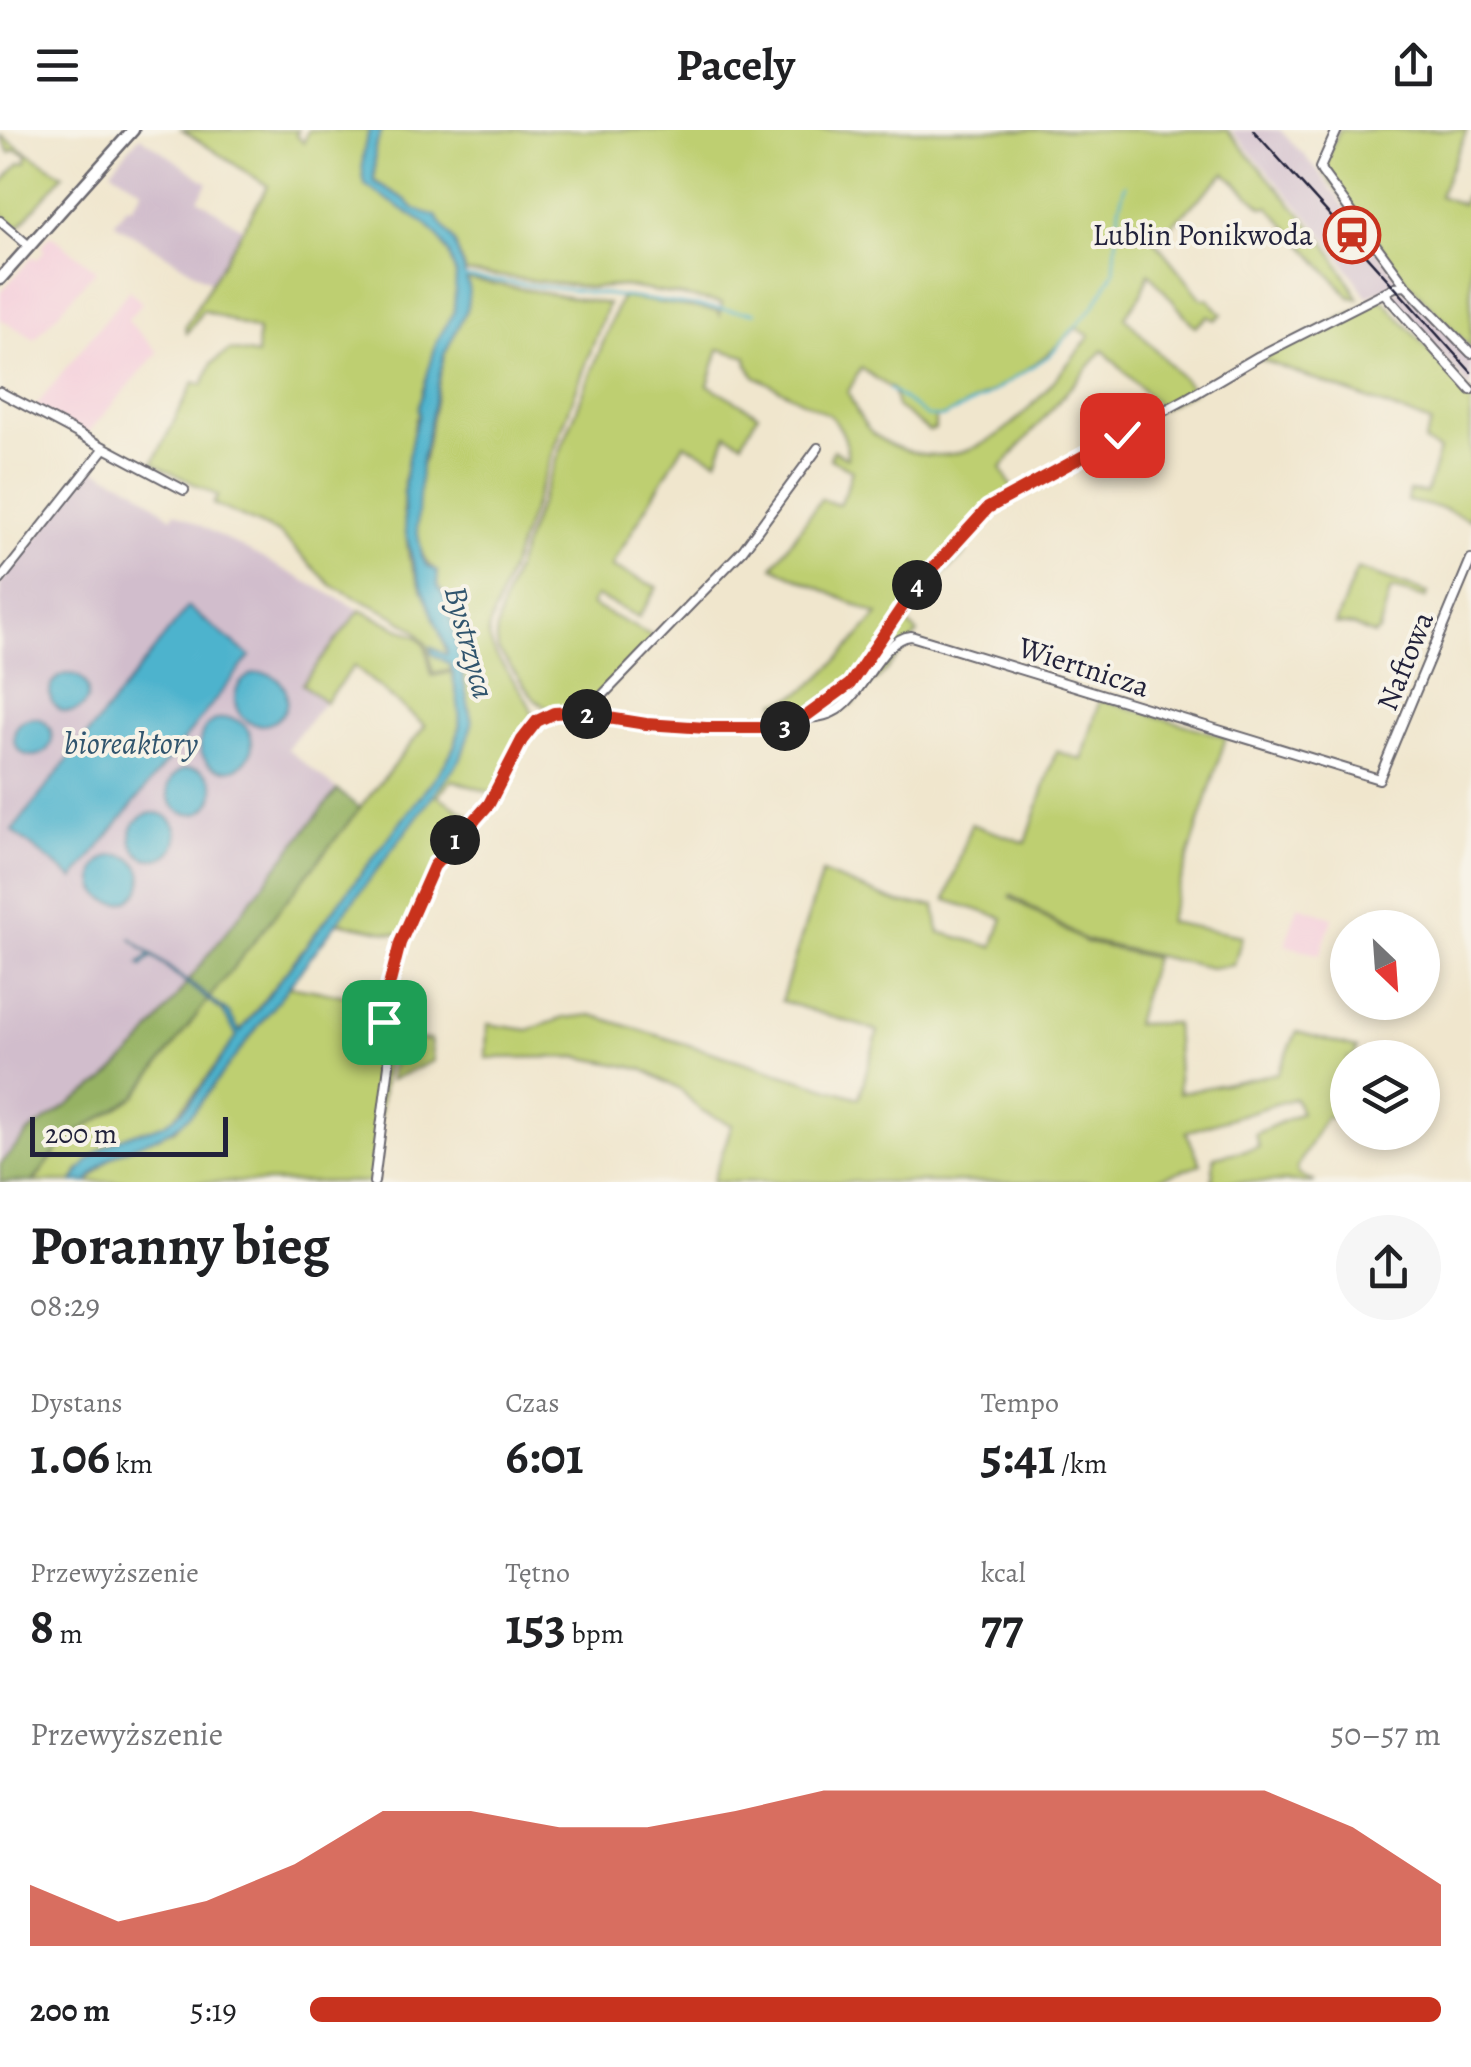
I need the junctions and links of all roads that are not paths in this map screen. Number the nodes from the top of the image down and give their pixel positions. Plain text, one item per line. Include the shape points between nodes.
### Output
1 (133, 130) edge
2 (1337, 130) edge
3 (0, 221) edge
4 (29, 246) junction
5 (0, 279) edge
6 (1406, 286) junction
7 (1384, 293) junction
8 (1471, 353) edge
9 (1471, 390) edge
10 (0, 392) edge
11 (104, 448) junction
12 (818, 448) dead end
13 (184, 490) dead end
14 (1471, 559) edge
15 (0, 580) edge
16 (592, 715) junction
17 (806, 717) junction
18 (1379, 779) joint
19 (374, 1182) edge

1 - 4 main road
2 - 6 street via 1320,168
3 - 4 street
4 - 5 main road
6 - 7 street
6 - 8 street
7 - 9 street
7 - 17 street via 994,504 915,588 850,684
10 - 11 street
11 - 13 street
11 - 15 street
12 - 16 street via 742,550 594,704
14 - 18 street, Naftowa
16 - 17 street via 724,729 776,728
16 - 19 street via 554,713 534,724 498,791 444,852 414,908 386,1003 389,1065
17 - 18 street, Wiertnicza via 835,712 892,644 911,636

